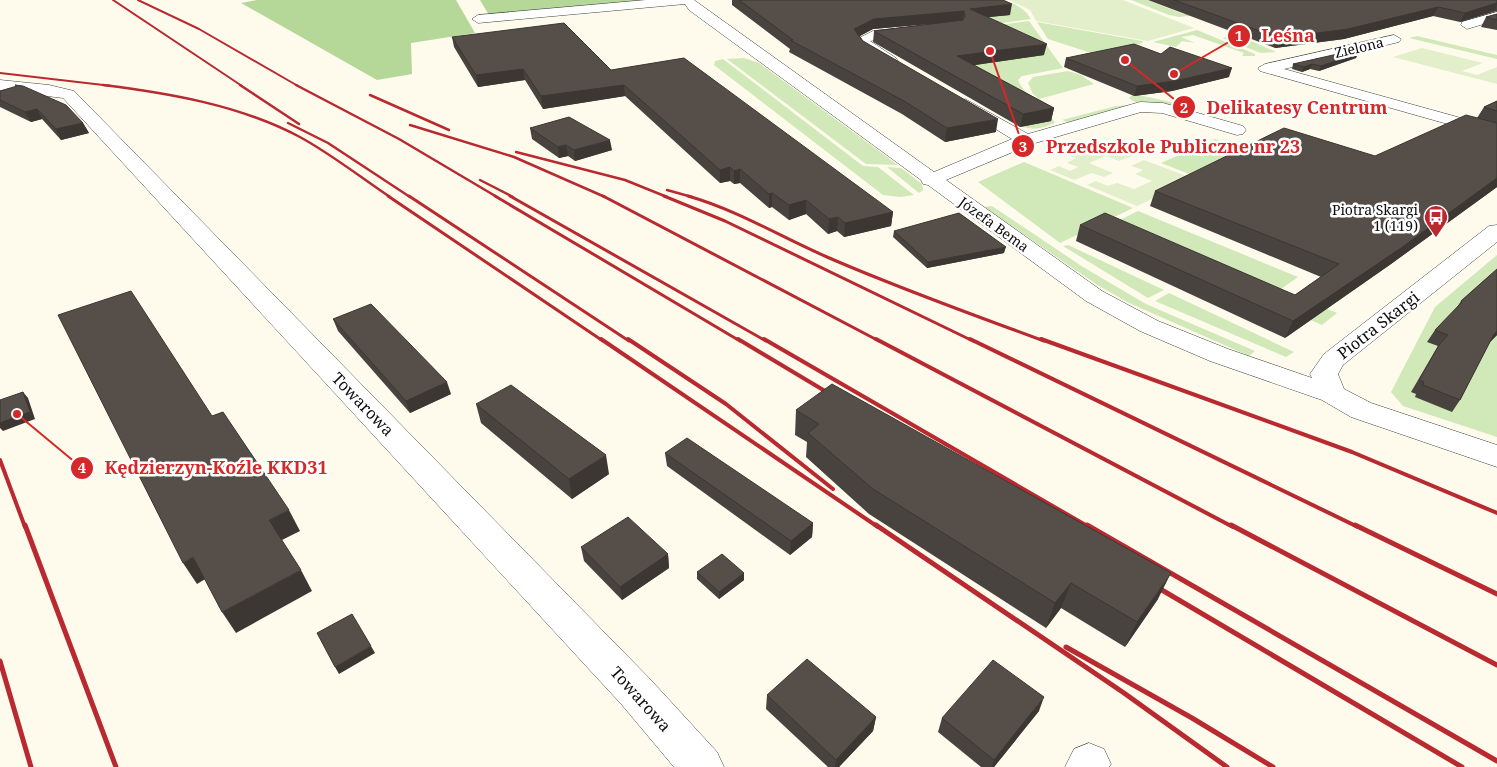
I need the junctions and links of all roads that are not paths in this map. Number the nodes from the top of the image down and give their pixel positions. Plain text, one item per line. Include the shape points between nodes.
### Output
1 (687, 0) edge
2 (1497, 16) edge
3 (478, 19) dead end
4 (1467, 25) edge
5 (922, 30) edge
6 (1394, 39) dead end
7 (902, 68) edge
8 (0, 86) edge
9 (952, 96) edge
10 (1237, 130) dead end
11 (1497, 133) edge
12 (1026, 140) junction
13 (930, 180) junction
14 (1497, 231) edge
15 (1332, 394) junction
16 (1497, 456) edge
17 (702, 767) edge

1 - 3 street, Józefa Bema
1 - 13 street, Józefa Bema via 693,8
2 - 4 street
5 - 7 street via 873,35 862,40 868,48
6 - 11 street, Zielona via 1265,68
8 - 17 street, Towarowa via 68,94 616,670
9 - 12 street
10 - 12 street via 1163,108 1140,106
12 - 13 street
13 - 15 street, Józefa Bema via 1094,296 1148,326 1219,355
14 - 15 street, Piotra Skargi via 1333,360 1324,374
15 - 16 street via 1361,410

